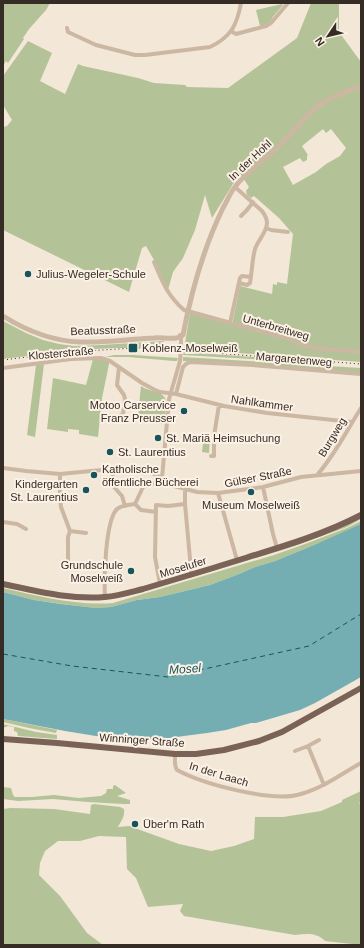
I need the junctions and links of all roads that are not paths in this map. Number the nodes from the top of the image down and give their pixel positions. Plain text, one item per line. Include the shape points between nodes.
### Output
1 (242, 3) edge
2 (288, 3) edge
3 (67, 28) dead end
4 (231, 32) junction
5 (361, 86) edge
6 (235, 187) junction
7 (253, 202) junction
8 (241, 216) dead end
9 (266, 228) junction
10 (288, 232) dead end
11 (154, 262) dead end
12 (251, 278) junction
13 (239, 283) junction
14 (188, 311) junction
15 (3, 316) edge
16 (230, 323) junction
17 (181, 334) junction
18 (361, 352) edge
19 (119, 366) junction
20 (3, 368) edge
21 (361, 374) edge
22 (171, 394) junction
23 (176, 394) junction
24 (218, 405) junction
25 (361, 408) edge
26 (118, 417) dead end
27 (352, 422) junction
28 (212, 456) dead end
29 (3, 468) edge
30 (112, 469) junction
31 (361, 471) edge
32 (60, 474) junction
33 (318, 475) junction
34 (162, 478) junction
35 (263, 487) junction
36 (185, 490) junction
37 (218, 493) junction
38 (135, 504) junction
39 (185, 504) junction
40 (125, 506) junction
41 (156, 512) junction
42 (361, 515) edge
43 (3, 522) edge
44 (26, 529) dead end
45 (70, 531) junction
46 (86, 533) dead end
47 (277, 548) junction
48 (237, 560) junction
49 (71, 568) dead end
50 (192, 574) junction
51 (3, 584) edge
52 (160, 584) junction
53 (105, 597) junction
54 (361, 688) edge
55 (3, 739) edge
56 (319, 740) dead end
57 (308, 746) junction
58 (294, 751) dead end
59 (175, 754) junction
60 (361, 763) edge
61 (324, 785) junction

1 - 4 street
2 - 4 street via 266,26 236,34
3 - 4 street via 68,32 96,45 145,55 210,48
5 - 6 street, In der Hohl via 318,106
6 - 7 street
6 - 14 street, In der Hohl via 208,243
7 - 8 street
7 - 9 street via 266,216
9 - 10 street
9 - 12 street via 256,248
11 - 14 street via 171,297
12 - 13 street via 242,276
12 - 13 street via 248,285
13 - 16 street
14 - 16 street, Unterbreitweg
14 - 17 street, In der Hohl
15 - 17 street, Beatusstraße via 30,331 63,340 88,342 178,338
16 - 18 street, Unterbreitweg via 289,339 304,346
17 - 22 street, bridge via 182,349
19 - 20 street, Klosterstraße via 101,358 71,359
19 - 22 street, Klosterstraße via 155,390
19 - 26 street via 116,385 125,398 123,414
21 - 23 street, Margaretenweg via 192,362 184,366
22 - 23 street, Nahlkammer
22 - 34 street
23 - 24 street, Nahlkammer
24 - 27 street, Nahlkammer
24 - 28 street
25 - 27 street, Burgweg
27 - 33 street, Burgweg
29 - 32 street, Gülser Straße
30 - 32 street, Gülser Straße
30 - 34 street, Gülser Straße via 152,473
30 - 40 street via 114,487 122,496
31 - 33 street, Gülser Straße
32 - 45 street via 61,506
33 - 35 street, Gülser Straße
34 - 36 street, Gülser Straße via 169,485
34 - 38 street via 155,484 143,487
35 - 37 street, Gülser Straße
35 - 47 street
36 - 37 street, Gülser Straße
36 - 39 street
37 - 48 street
38 - 40 street
38 - 41 street via 142,510
39 - 41 street via 156,505
39 - 50 street
40 - 53 street via 119,507 115,512 108,532
41 - 52 street via 155,557
42 - 47 main road, Moselufer
43 - 44 street via 17,524
45 - 46 street
45 - 49 street via 68,568
47 - 48 main road, Moselufer
48 - 50 main road, Moselufer
50 - 52 main road, Moselufer
51 - 53 main road, Moselufer via 77,597
52 - 53 main road, Moselufer
54 - 59 main road, Winninger Straße via 282,732 259,741 224,750
55 - 59 main road, Winninger Straße
56 - 57 street
57 - 58 street
57 - 61 street
59 - 61 street, In der Laach via 177,770 243,792 287,796 301,794
60 - 61 street, In der Laach

